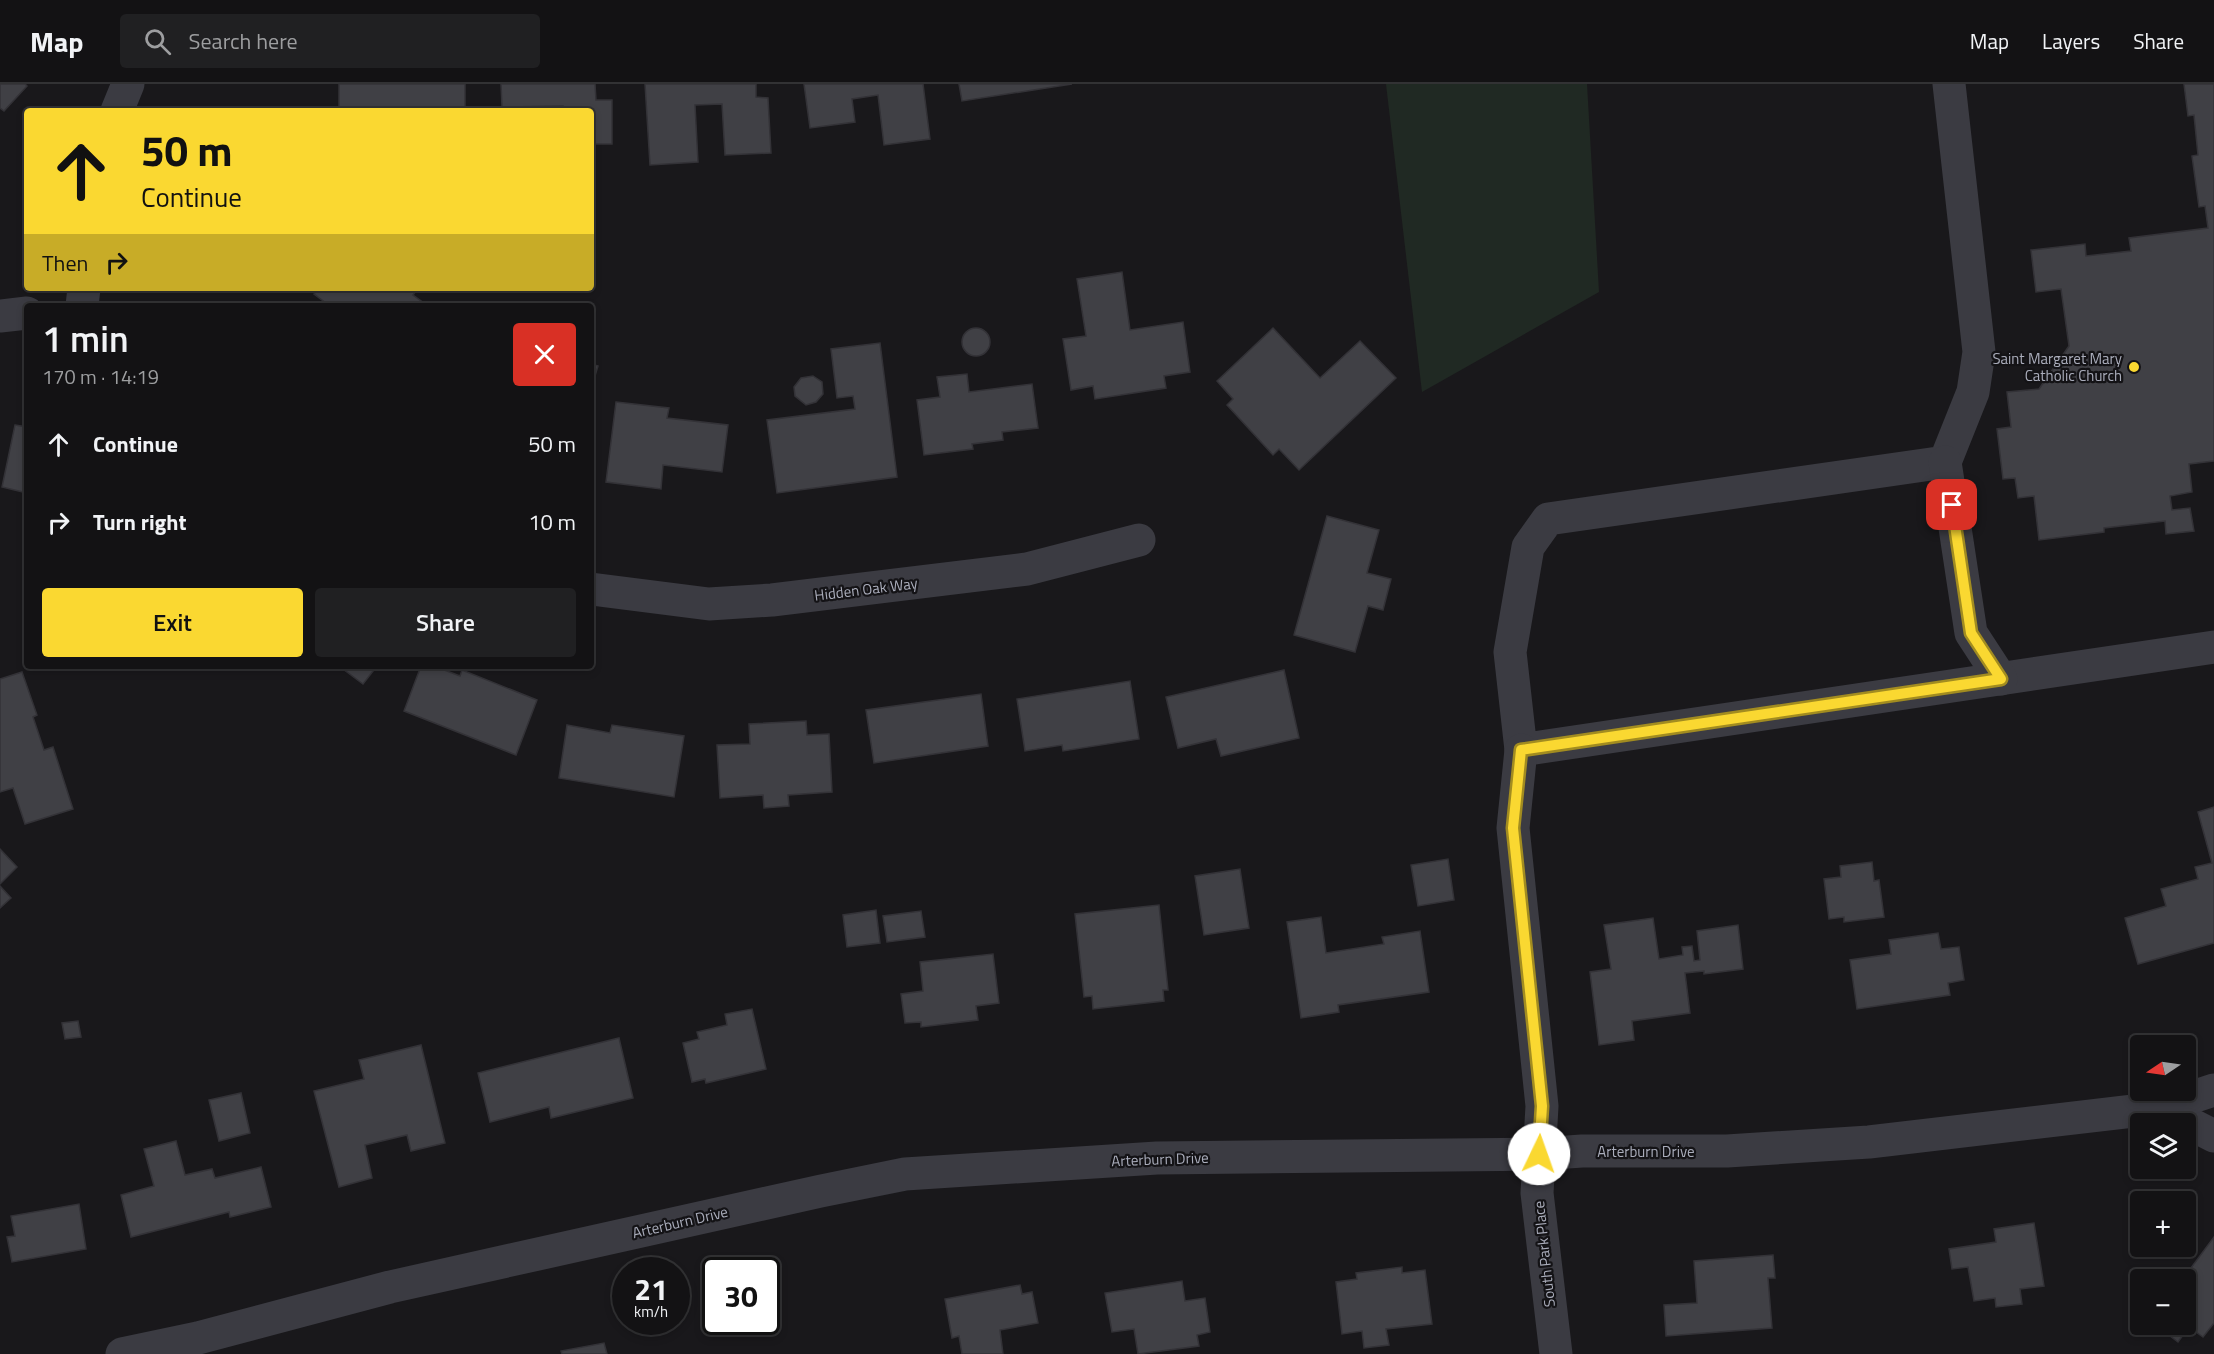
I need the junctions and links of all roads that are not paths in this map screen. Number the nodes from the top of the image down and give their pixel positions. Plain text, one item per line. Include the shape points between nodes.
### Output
1 (128, 84) edge
2 (1949, 84) edge
3 (118, 108) edge
4 (24, 313) edge
5 (0, 316) edge
6 (1945, 462) junction
7 (1139, 540) dead end
8 (594, 589) edge
9 (2214, 647) edge
10 (2001, 679) junction
11 (1521, 750) junction
12 (2214, 1090) edge
13 (2159, 1108) junction
14 (2214, 1136) edge
15 (1539, 1154) junction
16 (122, 1354) edge
17 (1556, 1354) edge

1 - 3 street
2 - 6 street via 1979,352 1973,392
4 - 5 street
6 - 10 street via 1971,633
6 - 11 street, South Park Place via 1548,519 1528,547 1510,652
7 - 8 street, Hidden Oak Way via 1027,568 772,600 709,604
9 - 10 street
10 - 11 street
11 - 15 street, South Park Place via 1513,828 1542,1106
12 - 13 street, Arterburn Drive
13 - 14 street
13 - 15 street, Arterburn Drive via 1869,1142 1727,1151
15 - 16 street, Arterburn Drive via 1157,1158 905,1174 402,1285
15 - 17 street, South Park Place via 1537,1193

